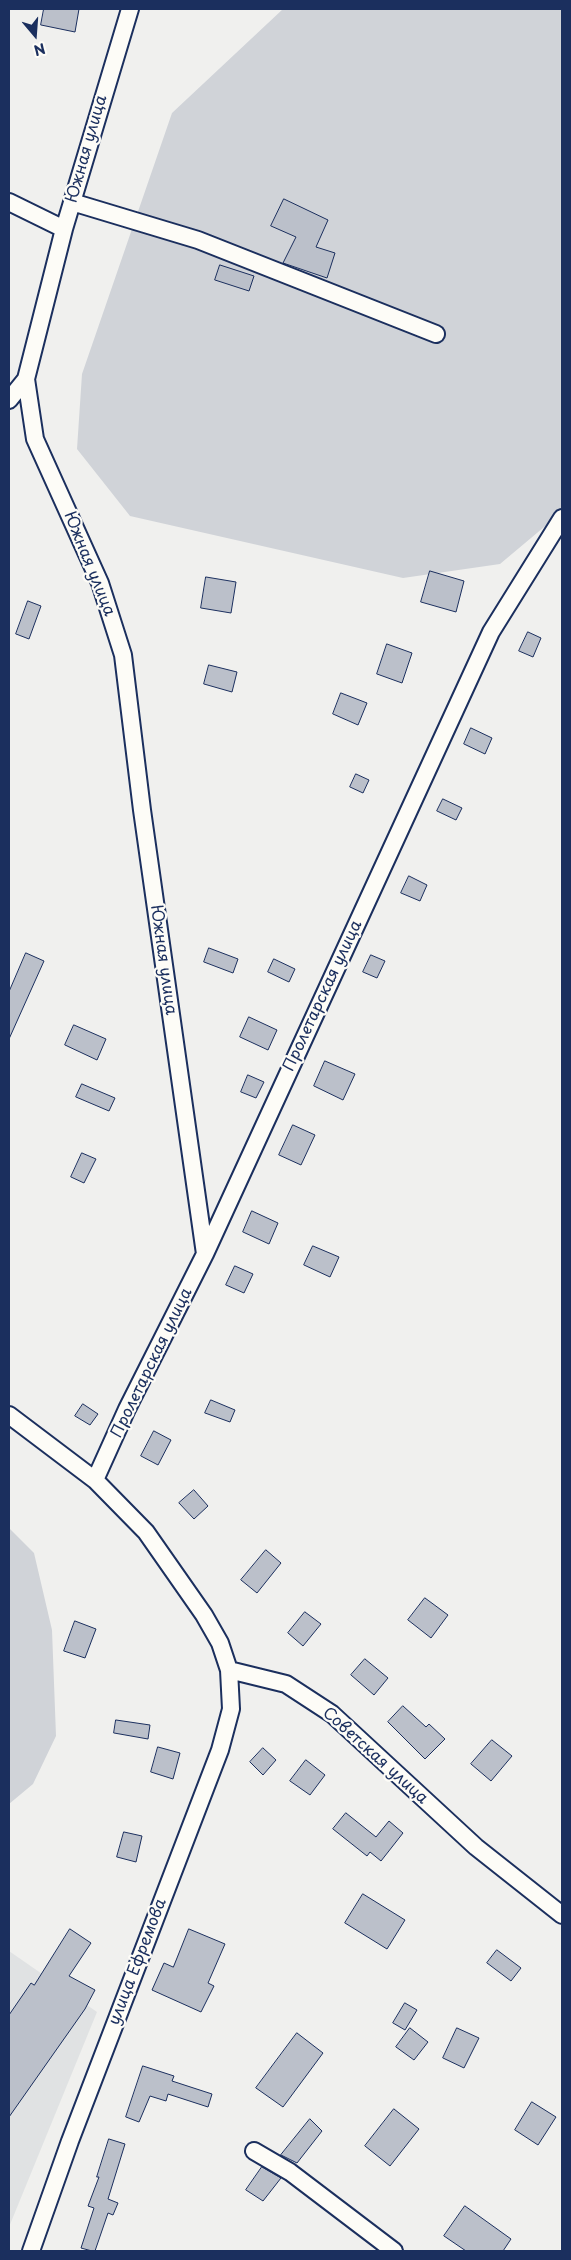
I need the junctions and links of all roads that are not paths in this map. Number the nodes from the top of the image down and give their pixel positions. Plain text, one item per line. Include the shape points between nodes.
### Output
1 (130, 9) edge
2 (9, 202) edge
3 (72, 202) junction
4 (64, 228) junction
5 (436, 334) dead end
6 (26, 379) junction
7 (9, 400) edge
8 (562, 518) edge
9 (205, 1254) junction
10 (9, 1415) edge
11 (95, 1480) junction
12 (229, 1670) junction
13 (562, 1915) edge
14 (254, 2151) dead end
15 (31, 2251) edge
16 (394, 2251) edge

1 - 3 street, Южная улица
2 - 4 street
3 - 4 street, Южная улица
3 - 5 street via 198,240
4 - 6 street, Южная улица
6 - 7 street
6 - 9 street, Южная улица via 35,440 100,583 123,655
8 - 9 street, Пролетарская улица via 491,632
9 - 11 street, Пролетарская улица
10 - 11 street
11 - 12 street via 146,1532 204,1615 220,1644
12 - 13 street, Советская улица via 286,1684 332,1714 476,1847
12 - 15 street, улица Ефремова via 231,1709 220,1750
14 - 16 street via 290,2172

